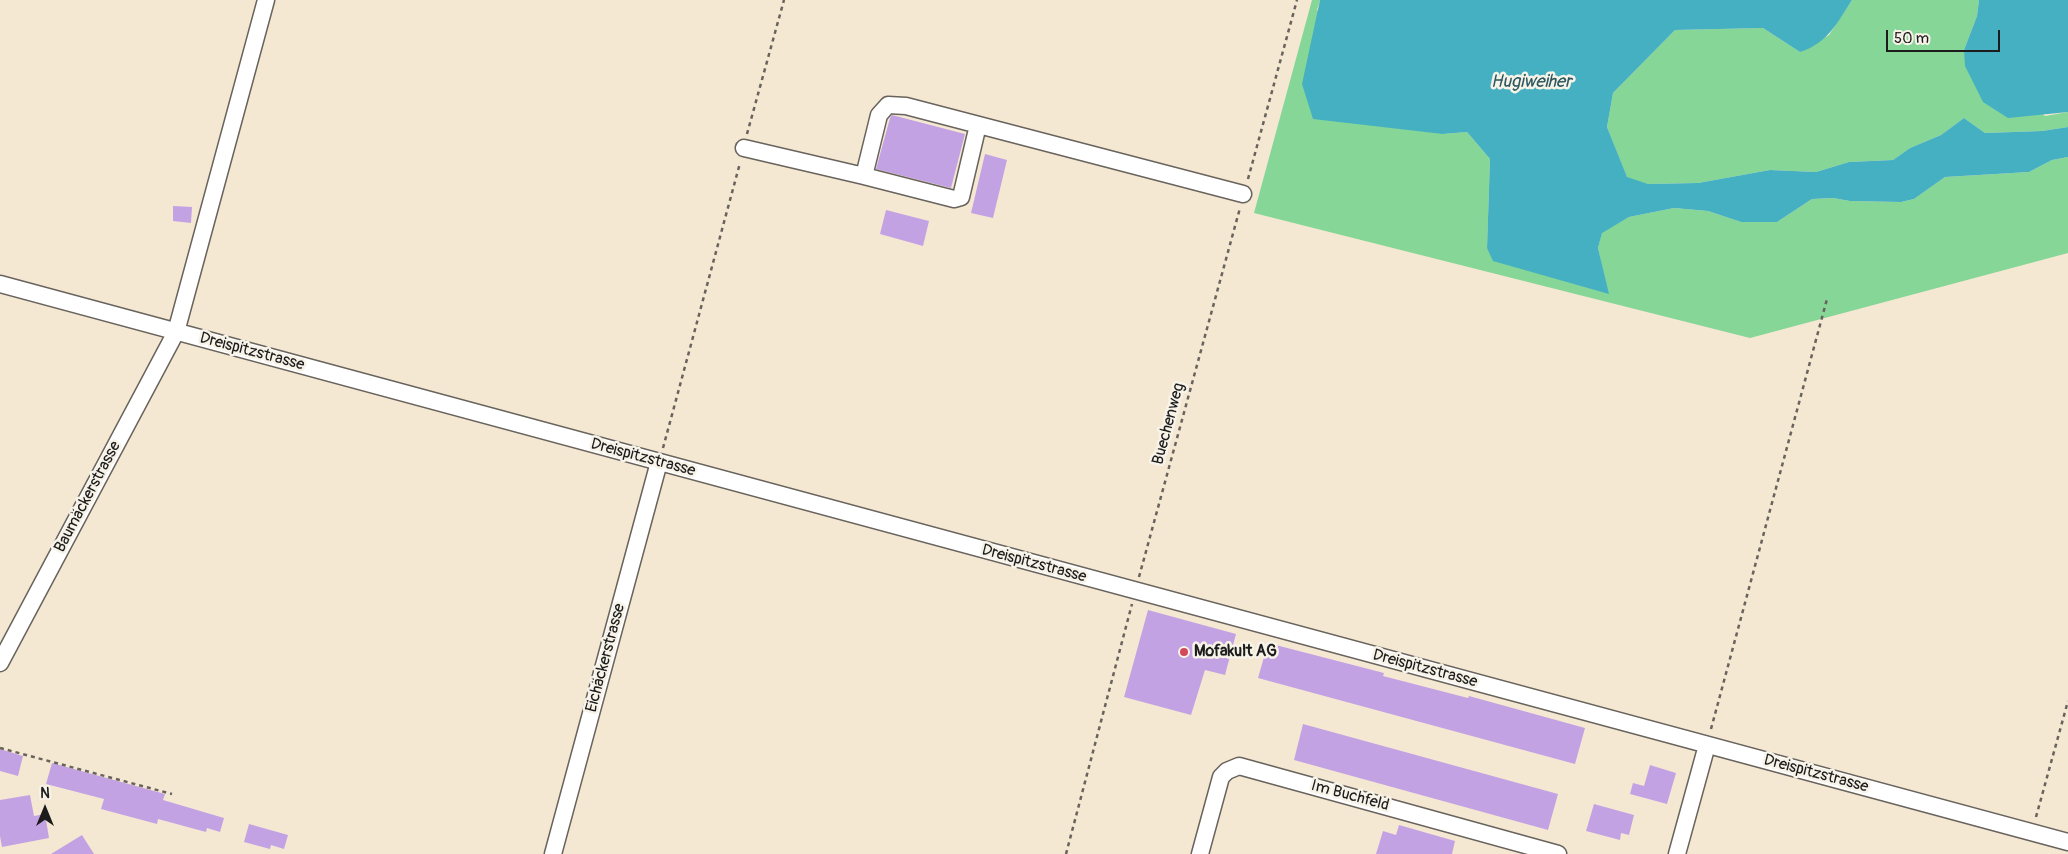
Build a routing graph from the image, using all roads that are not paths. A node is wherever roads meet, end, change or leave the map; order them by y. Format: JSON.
{"nodes":[{"id":1,"x":266,"y":0,"type":"edge"},
{"id":2,"x":978,"y":125,"type":"junction"},
{"id":3,"x":744,"y":148,"type":"road end"},
{"id":4,"x":864,"y":176,"type":"junction"},
{"id":5,"x":1244,"y":194,"type":"road end"},
{"id":6,"x":0,"y":284,"type":"edge"},
{"id":7,"x":176,"y":332,"type":"junction"},
{"id":8,"x":659,"y":462,"type":"junction"},
{"id":9,"x":0,"y":663,"type":"edge"},
{"id":10,"x":1707,"y":745,"type":"junction"},
{"id":11,"x":2068,"y":842,"type":"edge"},
{"id":12,"x":553,"y":854,"type":"edge"},
{"id":13,"x":1200,"y":854,"type":"edge"},
{"id":14,"x":1558,"y":854,"type":"edge"},
{"id":15,"x":1677,"y":854,"type":"edge"}],
"edges":[{"from":1,"to":7,"type":"street","name":"Baumäckerstrasse"},
{"from":2,"to":4,"type":"street"},
{"from":2,"to":4,"type":"street"},
{"from":2,"to":5,"type":"street"},
{"from":3,"to":4,"type":"street"},
{"from":6,"to":7,"type":"street","name":"Dreispitzstrasse"},
{"from":7,"to":8,"type":"street","name":"Dreispitzstrasse"},
{"from":7,"to":9,"type":"street","name":"Baumäckerstrasse"},
{"from":8,"to":10,"type":"street","name":"Dreispitzstrasse"},
{"from":8,"to":12,"type":"street","name":"Eichäckerstrasse"},
{"from":10,"to":11,"type":"street","name":"Dreispitzstrasse"},
{"from":10,"to":15,"type":"street"},
{"from":13,"to":14,"type":"street","name":"Im Buchfeld"}]}
